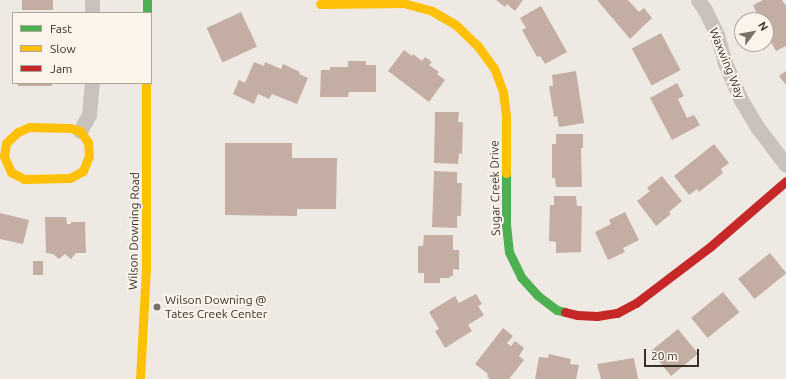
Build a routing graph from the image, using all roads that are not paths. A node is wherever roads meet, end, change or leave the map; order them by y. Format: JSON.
{"nodes":[{"id":1,"x":92,"y":0,"type":"edge"},
{"id":2,"x":147,"y":0,"type":"edge"},
{"id":3,"x":698,"y":0,"type":"edge"},
{"id":4,"x":320,"y":4,"type":"dead end"},
{"id":5,"x":92,"y":12,"type":"edge"},
{"id":6,"x":147,"y":12,"type":"edge"},
{"id":7,"x":92,"y":84,"type":"edge"},
{"id":8,"x":146,"y":84,"type":"edge"},
{"id":9,"x":80,"y":131,"type":"junction"},
{"id":10,"x":786,"y":164,"type":"edge"},
{"id":11,"x":786,"y":181,"type":"edge"},
{"id":12,"x":140,"y":379,"type":"edge"}],
"edges":[{"from":1,"to":5,"type":"street"},
{"from":2,"to":6,"type":"street"},
{"from":3,"to":10,"type":"street","name":"Waxwing Way"},
{"from":4,"to":11,"type":"street","name":"Sugar Creek Drive"},
{"from":7,"to":9,"type":"street"},
{"from":8,"to":12,"type":"street","name":"Wilson Downing Road"},
{"from":9,"to":9,"type":"street"}]}
